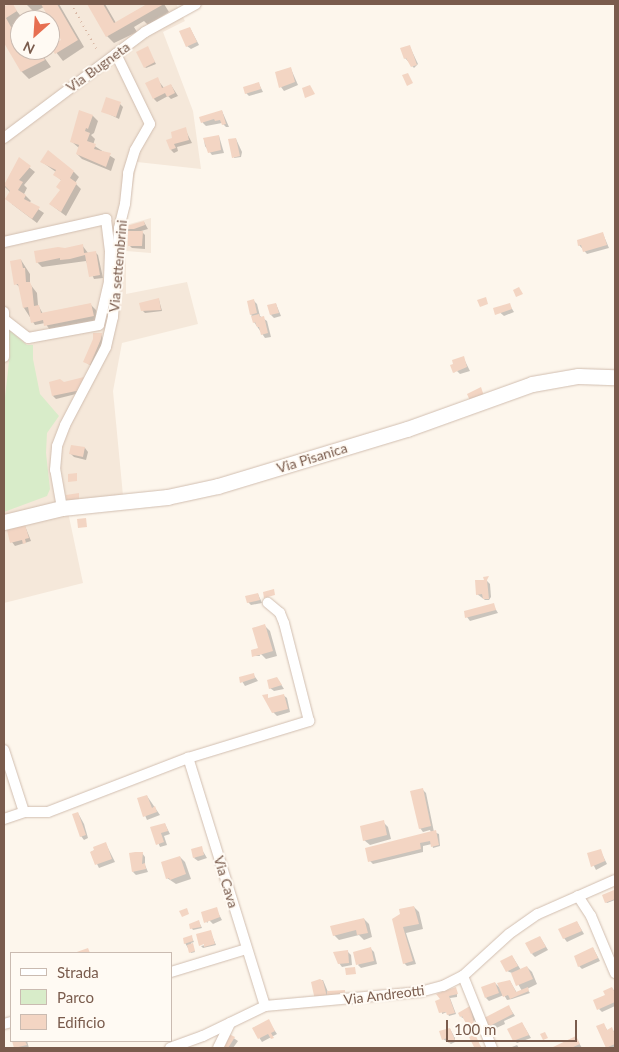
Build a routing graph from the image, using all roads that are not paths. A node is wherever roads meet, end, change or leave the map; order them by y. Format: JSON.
{"nodes":[{"id":1,"x":196,"y":4,"type":"edge"},
{"id":2,"x":116,"y":54,"type":"junction"},
{"id":3,"x":4,"y":138,"type":"edge"},
{"id":4,"x":4,"y":242,"type":"edge"},
{"id":5,"x":5,"y":316,"type":"edge"},
{"id":6,"x":4,"y":357,"type":"edge"},
{"id":7,"x":615,"y":377,"type":"edge"},
{"id":8,"x":62,"y":508,"type":"junction"},
{"id":9,"x":4,"y":522,"type":"edge"},
{"id":10,"x":268,"y":603,"type":"dead end"},
{"id":11,"x":4,"y":750,"type":"edge"},
{"id":12,"x":188,"y":758,"type":"junction"},
{"id":13,"x":24,"y":812,"type":"junction"},
{"id":14,"x":4,"y":819,"type":"edge"},
{"id":15,"x":615,"y":880,"type":"edge"},
{"id":16,"x":578,"y":896,"type":"junction"},
{"id":17,"x":246,"y":949,"type":"junction"},
{"id":18,"x":172,"y":972,"type":"edge"},
{"id":19,"x":615,"y":972,"type":"edge"},
{"id":20,"x":463,"y":976,"type":"junction"},
{"id":21,"x":265,"y":1006,"type":"junction"},
{"id":22,"x":230,"y":1023,"type":"junction"},
{"id":23,"x":170,"y":1048,"type":"edge"},
{"id":24,"x":218,"y":1048,"type":"edge"},
{"id":25,"x":492,"y":1048,"type":"edge"}],
"edges":[{"from":1,"to":2,"type":"street","name":"Via Bugneta"},
{"from":2,"to":3,"type":"street","name":"Via Bugneta"},
{"from":2,"to":8,"type":"street","name":"Via settembrini"},
{"from":4,"to":5,"type":"street"},
{"from":5,"to":6,"type":"street"},
{"from":7,"to":8,"type":"street","name":"Via Pisanica"},
{"from":8,"to":9,"type":"street","name":"Via Pisanica"},
{"from":10,"to":12,"type":"street"},
{"from":11,"to":13,"type":"street"},
{"from":12,"to":13,"type":"street"},
{"from":12,"to":17,"type":"street","name":"Via Cava"},
{"from":13,"to":14,"type":"street"},
{"from":15,"to":16,"type":"street","name":"Via Andreotti"},
{"from":16,"to":19,"type":"street"},
{"from":16,"to":20,"type":"street","name":"Via Andreotti"},
{"from":17,"to":18,"type":"street"},
{"from":17,"to":21,"type":"street","name":"Via Cava"},
{"from":20,"to":21,"type":"street","name":"Via Andreotti"},
{"from":20,"to":25,"type":"street"},
{"from":21,"to":22,"type":"street","name":"Via Andreotti"},
{"from":22,"to":23,"type":"street","name":"Via Andreotti"},
{"from":22,"to":24,"type":"street"}]}
